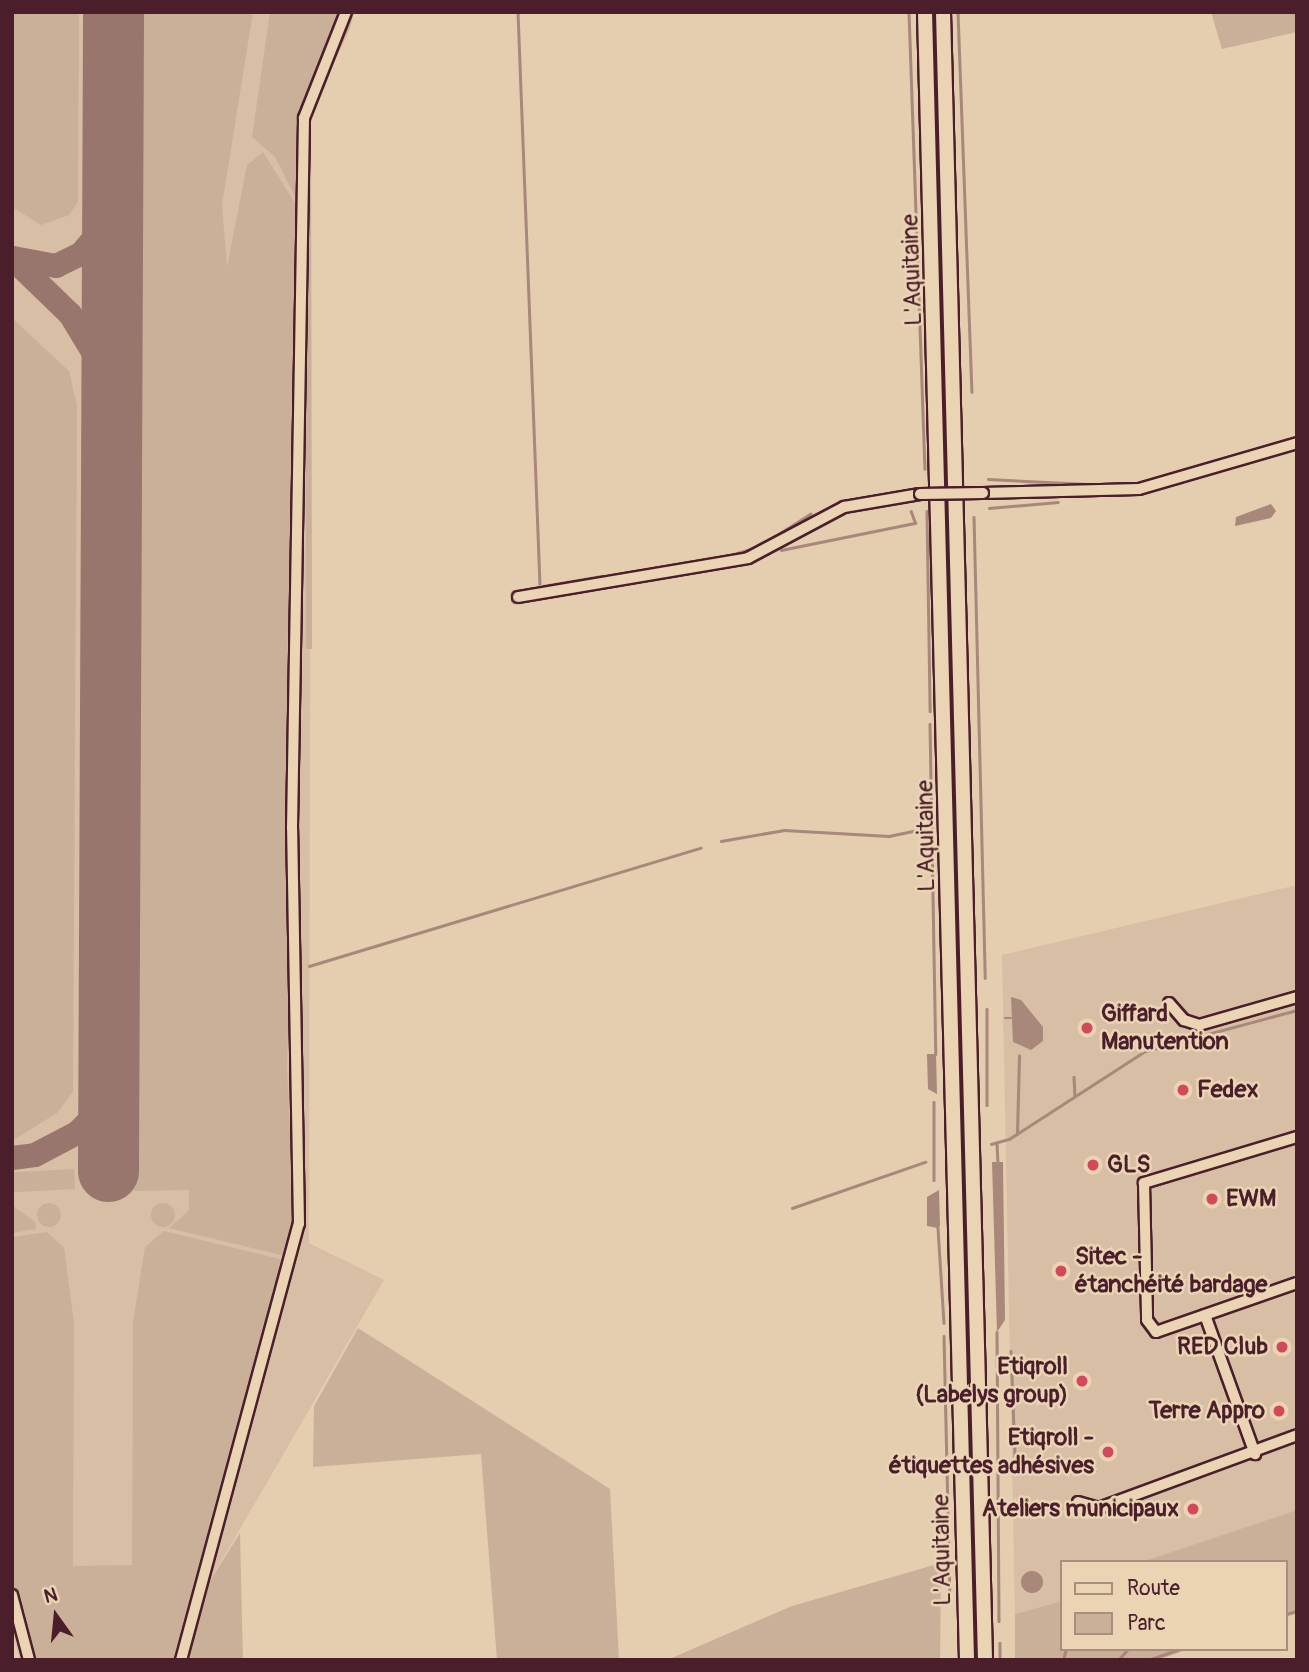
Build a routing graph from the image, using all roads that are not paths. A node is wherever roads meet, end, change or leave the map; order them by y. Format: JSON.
{"nodes":[{"id":1,"x":346,"y":12,"type":"edge"},
{"id":2,"x":925,"y":12,"type":"edge"},
{"id":3,"x":943,"y":12,"type":"edge"},
{"id":4,"x":1297,"y":443,"type":"edge"},
{"id":5,"x":519,"y":597,"type":"dead end"},
{"id":6,"x":1297,"y":997,"type":"edge"},
{"id":7,"x":1168,"y":1003,"type":"dead end"},
{"id":8,"x":1297,"y":1137,"type":"edge"},
{"id":9,"x":1297,"y":1283,"type":"edge"},
{"id":10,"x":1205,"y":1315,"type":"junction"},
{"id":11,"x":1297,"y":1435,"type":"edge"},
{"id":12,"x":1255,"y":1454,"type":"junction"},
{"id":13,"x":1078,"y":1502,"type":"dead end"},
{"id":14,"x":12,"y":1595,"type":"edge"},
{"id":15,"x":29,"y":1660,"type":"edge"},
{"id":16,"x":181,"y":1660,"type":"edge"},
{"id":17,"x":967,"y":1660,"type":"edge"},
{"id":18,"x":985,"y":1660,"type":"edge"}],
"edges":[{"from":1,"to":16,"type":"street"},
{"from":2,"to":17,"type":"highway","name":"L'Aquitaine"},
{"from":3,"to":18,"type":"highway","name":"L'Aquitaine"},
{"from":4,"to":5,"type":"street","bridge":true},
{"from":6,"to":7,"type":"street"},
{"from":8,"to":10,"type":"street"},
{"from":9,"to":10,"type":"street"},
{"from":10,"to":12,"type":"street"},
{"from":11,"to":12,"type":"street"},
{"from":12,"to":13,"type":"street"},
{"from":14,"to":15,"type":"street"}]}
